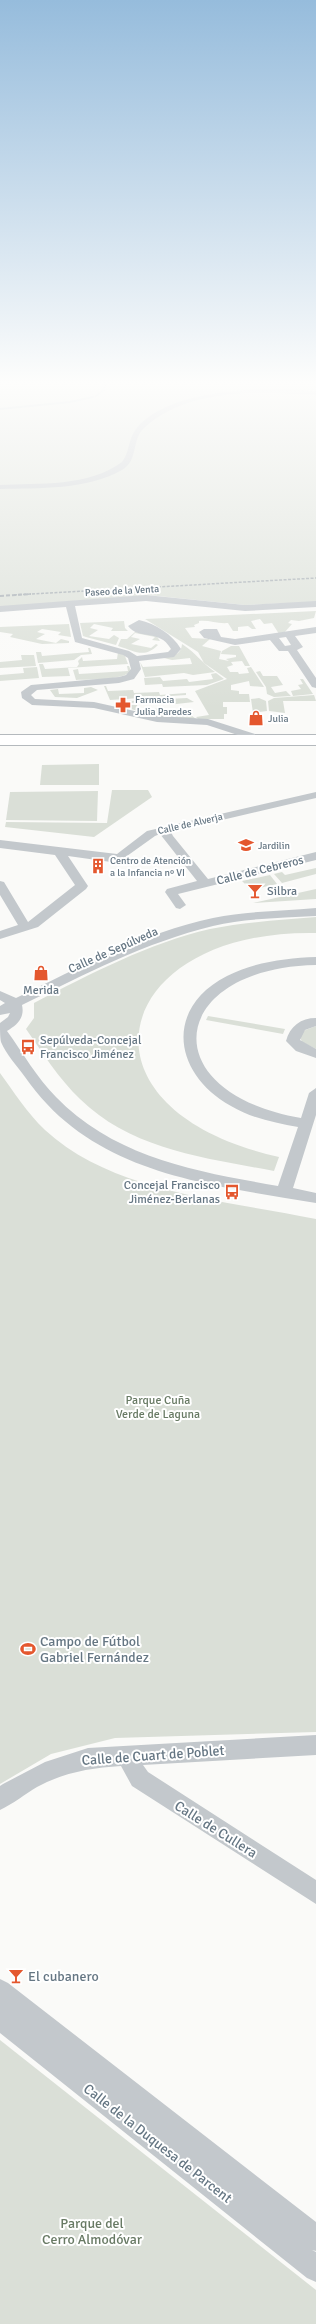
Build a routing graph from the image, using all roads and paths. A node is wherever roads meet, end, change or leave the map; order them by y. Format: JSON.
{"nodes":[{"id":1,"x":70,"y":604,"type":"junction"},
{"id":2,"x":316,"y":604,"type":"edge"},
{"id":3,"x":0,"y":609,"type":"edge"},
{"id":4,"x":316,"y":630,"type":"edge"},
{"id":5,"x":156,"y":632,"type":"dead end"},
{"id":6,"x":289,"y":635,"type":"junction"},
{"id":7,"x":273,"y":636,"type":"junction"},
{"id":8,"x":217,"y":638,"type":"dead end"},
{"id":9,"x":291,"y":648,"type":"junction"},
{"id":10,"x":133,"y":659,"type":"junction"},
{"id":11,"x":316,"y":685,"type":"edge"},
{"id":12,"x":0,"y":736,"type":"edge"},
{"id":13,"x":251,"y":736,"type":"junction"},
{"id":14,"x":316,"y":736,"type":"edge"},
{"id":15,"x":0,"y":740,"type":"edge"},
{"id":16,"x":316,"y":740,"type":"edge"},
{"id":17,"x":316,"y":795,"type":"edge"},
{"id":18,"x":165,"y":830,"type":"junction"},
{"id":19,"x":0,"y":844,"type":"edge"},
{"id":20,"x":59,"y":851,"type":"junction"},
{"id":21,"x":316,"y":856,"type":"edge"},
{"id":22,"x":205,"y":883,"type":"junction"},
{"id":23,"x":0,"y":885,"type":"edge"},
{"id":24,"x":316,"y":904,"type":"edge"},
{"id":25,"x":180,"y":905,"type":"dead end"},
{"id":26,"x":316,"y":912,"type":"edge"},
{"id":27,"x":26,"y":928,"type":"junction"},
{"id":28,"x":0,"y":935,"type":"edge"},
{"id":29,"x":316,"y":961,"type":"edge"},
{"id":30,"x":6,"y":1000,"type":"edge"},
{"id":31,"x":0,"y":1011,"type":"edge"},
{"id":32,"x":316,"y":1022,"type":"edge"},
{"id":33,"x":0,"y":1030,"type":"edge"},
{"id":34,"x":316,"y":1054,"type":"edge"},
{"id":35,"x":316,"y":1093,"type":"edge"},
{"id":36,"x":306,"y":1124,"type":"junction"},
{"id":37,"x":284,"y":1192,"type":"junction"},
{"id":38,"x":316,"y":1198,"type":"edge"},
{"id":39,"x":316,"y":1745,"type":"edge"},
{"id":40,"x":132,"y":1754,"type":"junction"},
{"id":41,"x":0,"y":1799,"type":"edge"},
{"id":42,"x":316,"y":1892,"type":"edge"},
{"id":43,"x":0,"y":1991,"type":"edge"},
{"id":44,"x":0,"y":2018,"type":"edge"},
{"id":45,"x":316,"y":2238,"type":"edge"},
{"id":46,"x":316,"y":2269,"type":"edge"}],
"edges":[{"from":1,"to":2,"type":"street","name":"Paseo de la Venta"},
{"from":1,"to":3,"type":"street","name":"Paseo de la Venta"},
{"from":1,"to":10,"type":"street"},
{"from":4,"to":6,"type":"street"},
{"from":5,"to":10,"type":"street"},
{"from":6,"to":7,"type":"street"},
{"from":6,"to":9,"type":"street"},
{"from":7,"to":8,"type":"street"},
{"from":7,"to":9,"type":"street"},
{"from":9,"to":11,"type":"street"},
{"from":10,"to":13,"type":"street"},
{"from":12,"to":13,"type":"highway"},
{"from":13,"to":14,"type":"highway"},
{"from":15,"to":16,"type":"highway"},
{"from":17,"to":18,"type":"street","name":"Calle de Alverja"},
{"from":18,"to":20,"type":"street","name":"Calle de Alverja"},
{"from":18,"to":22,"type":"street","name":"Calle de Cebreros"},
{"from":19,"to":20,"type":"street","name":"Calle de Alverja"},
{"from":20,"to":27,"type":"street"},
{"from":21,"to":22,"type":"street","name":"Calle de Cebreros"},
{"from":22,"to":25,"type":"street","name":"Calle de Cebreros"},
{"from":23,"to":27,"type":"street"},
{"from":24,"to":30,"type":"street","name":"Calle de Sepúlveda"},
{"from":26,"to":30,"type":"street","name":"Calle de Sepúlveda"},
{"from":27,"to":28,"type":"street"},
{"from":29,"to":36,"type":"street"},
{"from":30,"to":31,"type":"street","name":"Calle de Sepúlveda"},
{"from":30,"to":33,"type":"street"},
{"from":32,"to":34,"type":"street"},
{"from":33,"to":37,"type":"street"},
{"from":35,"to":36,"type":"street"},
{"from":36,"to":37,"type":"street"},
{"from":37,"to":38,"type":"street"},
{"from":39,"to":40,"type":"street","name":"Calle de Cuart de Poblet"},
{"from":40,"to":41,"type":"street","name":"Calle de Cuart de Poblet"},
{"from":40,"to":42,"type":"street","name":"Calle de Cullera"},
{"from":43,"to":45,"type":"street","name":"Calle de la Duquesa de Parcent"},
{"from":44,"to":46,"type":"street","name":"Calle de la Duquesa de Parcent"}]}
